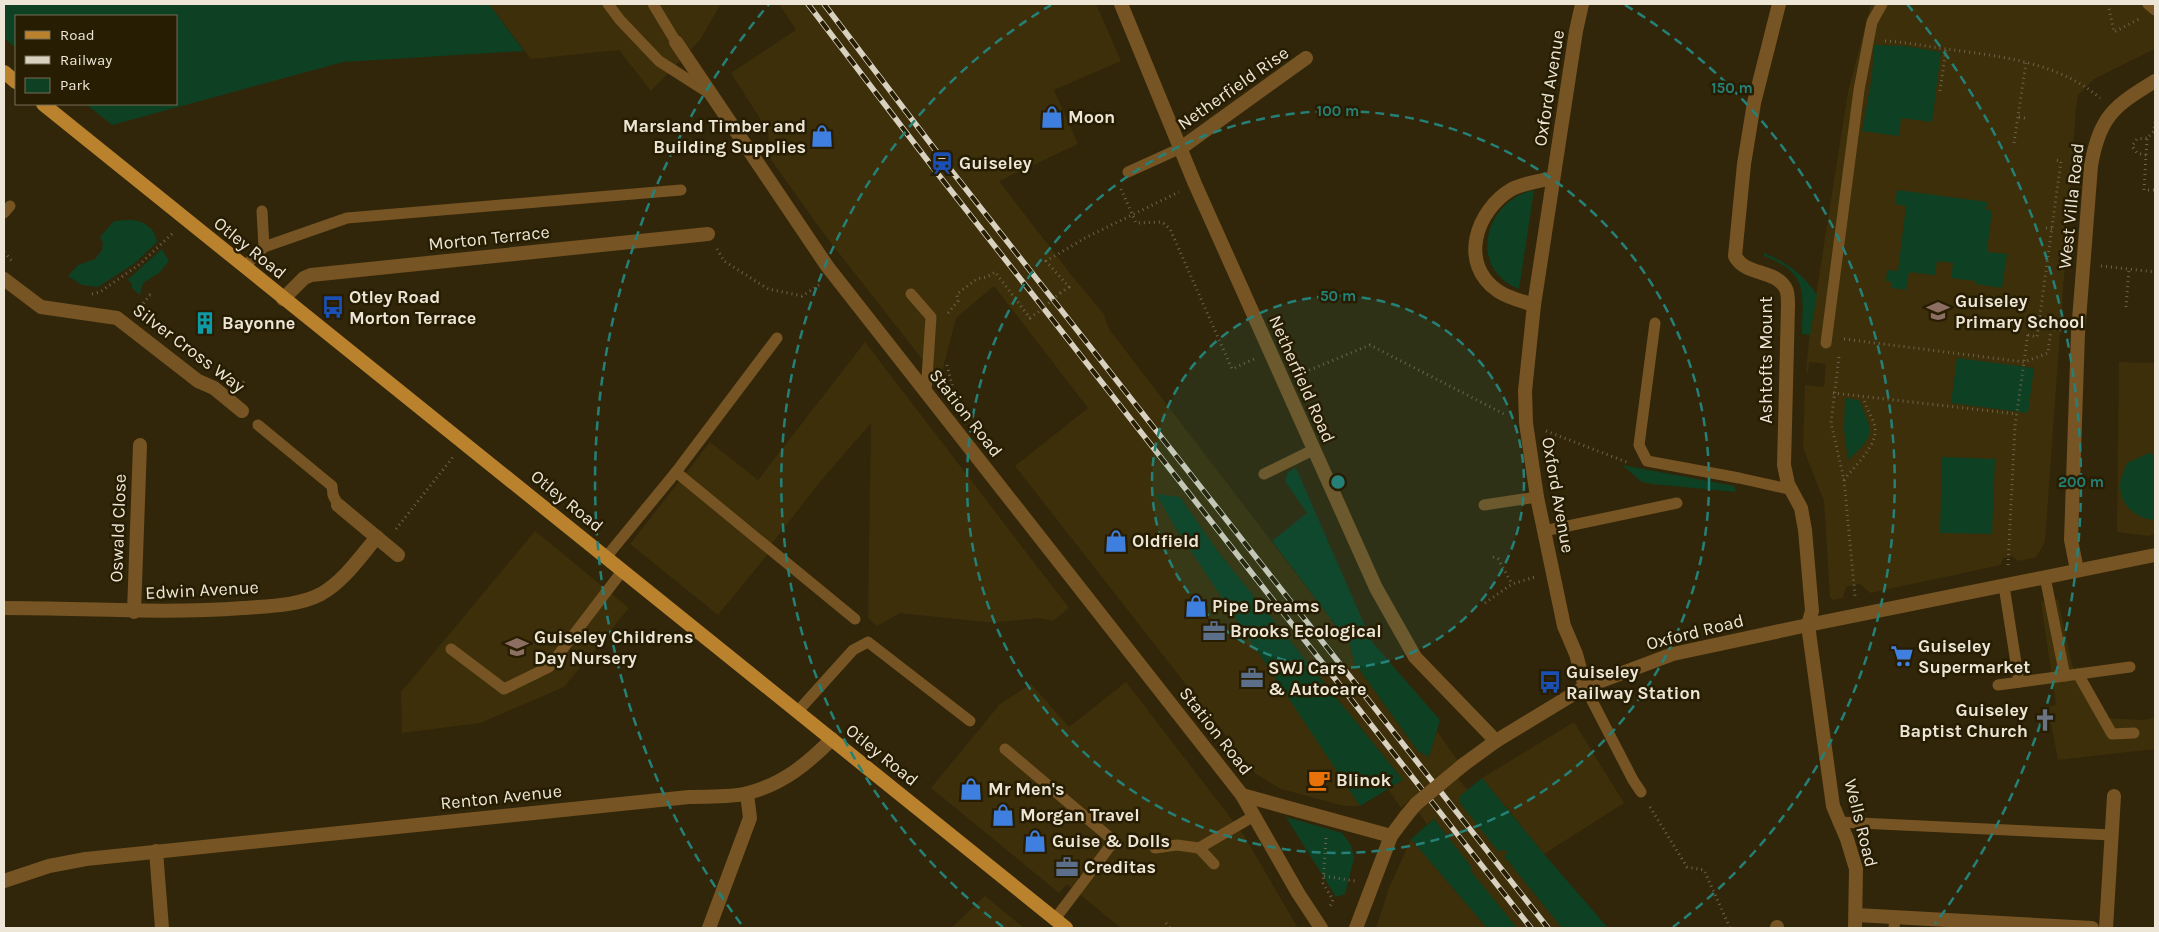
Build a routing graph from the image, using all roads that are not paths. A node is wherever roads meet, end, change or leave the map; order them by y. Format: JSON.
{"nodes":[{"id":1,"x":608,"y":4,"type":"edge"},
{"id":2,"x":653,"y":4,"type":"edge"},
{"id":3,"x":1121,"y":4,"type":"edge"},
{"id":4,"x":1582,"y":4,"type":"edge"},
{"id":5,"x":1779,"y":4,"type":"edge"},
{"id":6,"x":1882,"y":4,"type":"edge"},
{"id":7,"x":2148,"y":4,"type":"edge"},
{"id":8,"x":2155,"y":10,"type":"edge"},
{"id":9,"x":676,"y":42,"type":"joint"},
{"id":10,"x":1306,"y":58,"type":"dead end"},
{"id":11,"x":4,"y":72,"type":"edge"},
{"id":12,"x":15,"y":81,"type":"edge"},
{"id":13,"x":2155,"y":81,"type":"edge"},
{"id":14,"x":714,"y":97,"type":"junction"},
{"id":15,"x":44,"y":105,"type":"edge"},
{"id":16,"x":1180,"y":148,"type":"junction"},
{"id":17,"x":1128,"y":172,"type":"dead end"},
{"id":18,"x":1553,"y":178,"type":"junction"},
{"id":19,"x":681,"y":190,"type":"dead end"},
{"id":20,"x":262,"y":211,"type":"dead end"},
{"id":21,"x":708,"y":234,"type":"road end"},
{"id":22,"x":264,"y":247,"type":"junction"},
{"id":23,"x":244,"y":268,"type":"junction"},
{"id":24,"x":4,"y":278,"type":"edge"},
{"id":25,"x":911,"y":294,"type":"dead end"},
{"id":26,"x":283,"y":299,"type":"junction"},
{"id":27,"x":1534,"y":305,"type":"junction"},
{"id":28,"x":1654,"y":322,"type":"dead end"},
{"id":29,"x":777,"y":338,"type":"dead end"},
{"id":30,"x":1826,"y":344,"type":"road end"},
{"id":31,"x":926,"y":393,"type":"junction"},
{"id":32,"x":242,"y":411,"type":"dead end"},
{"id":33,"x":258,"y":425,"type":"dead end"},
{"id":34,"x":140,"y":445,"type":"dead end"},
{"id":35,"x":1313,"y":450,"type":"junction"},
{"id":36,"x":676,"y":472,"type":"junction"},
{"id":37,"x":1264,"y":474,"type":"dead end"},
{"id":38,"x":1793,"y":490,"type":"junction"},
{"id":39,"x":1537,"y":497,"type":"junction"},
{"id":40,"x":1677,"y":503,"type":"dead end"},
{"id":41,"x":338,"y":505,"type":"joint"},
{"id":42,"x":1484,"y":505,"type":"dead end"},
{"id":43,"x":1544,"y":531,"type":"junction"},
{"id":44,"x":376,"y":537,"type":"junction"},
{"id":45,"x":398,"y":555,"type":"dead end"},
{"id":46,"x":2155,"y":555,"type":"edge"},
{"id":47,"x":607,"y":556,"type":"junction"},
{"id":48,"x":623,"y":570,"type":"junction"},
{"id":49,"x":2076,"y":570,"type":"junction"},
{"id":50,"x":2045,"y":577,"type":"junction"},
{"id":51,"x":2006,"y":586,"type":"junction"},
{"id":52,"x":4,"y":608,"type":"edge"},
{"id":53,"x":134,"y":612,"type":"junction"},
{"id":54,"x":855,"y":619,"type":"dead end"},
{"id":55,"x":1808,"y":625,"type":"junction"},
{"id":56,"x":451,"y":649,"type":"dead end"},
{"id":57,"x":2130,"y":667,"type":"dead end"},
{"id":58,"x":2078,"y":674,"type":"junction"},
{"id":59,"x":2065,"y":676,"type":"junction"},
{"id":60,"x":2020,"y":682,"type":"junction"},
{"id":61,"x":1998,"y":685,"type":"dead end"},
{"id":62,"x":1585,"y":687,"type":"junction"},
{"id":63,"x":798,"y":711,"type":"junction"},
{"id":64,"x":970,"y":721,"type":"dead end"},
{"id":65,"x":2134,"y":733,"type":"dead end"},
{"id":66,"x":832,"y":739,"type":"junction"},
{"id":67,"x":1496,"y":741,"type":"junction"},
{"id":68,"x":1005,"y":749,"type":"dead end"},
{"id":69,"x":1641,"y":792,"type":"road end"},
{"id":70,"x":747,"y":794,"type":"junction"},
{"id":71,"x":1242,"y":795,"type":"junction"},
{"id":72,"x":2114,"y":796,"type":"dead end"},
{"id":73,"x":1254,"y":816,"type":"junction"},
{"id":74,"x":1838,"y":822,"type":"junction"},
{"id":75,"x":2112,"y":835,"type":"junction"},
{"id":76,"x":1391,"y":836,"type":"junction"},
{"id":77,"x":1154,"y":848,"type":"dead end"},
{"id":78,"x":1199,"y":848,"type":"junction"},
{"id":79,"x":156,"y":851,"type":"junction"},
{"id":80,"x":1214,"y":864,"type":"dead end"},
{"id":81,"x":4,"y":881,"type":"edge"},
{"id":82,"x":1055,"y":919,"type":"junction"},
{"id":83,"x":1855,"y":921,"type":"edge"},
{"id":84,"x":1895,"y":923,"type":"edge"},
{"id":85,"x":1950,"y":924,"type":"edge"},
{"id":86,"x":162,"y":928,"type":"edge"},
{"id":87,"x":709,"y":928,"type":"edge"},
{"id":88,"x":1066,"y":928,"type":"edge"},
{"id":89,"x":1321,"y":928,"type":"edge"},
{"id":90,"x":1356,"y":928,"type":"edge"},
{"id":91,"x":2092,"y":928,"type":"edge"},
{"id":92,"x":2106,"y":928,"type":"edge"}],
"edges":[{"from":1,"to":14,"type":"lane"},
{"from":2,"to":9,"type":"lane"},
{"from":3,"to":16,"type":"street","name":"Netherfield Road"},
{"from":4,"to":18,"type":"street","name":"Oxford Avenue"},
{"from":5,"to":38,"type":"street","name":"Ashtofts Mount"},
{"from":6,"to":30,"type":"lane"},
{"from":7,"to":8,"type":"lane"},
{"from":9,"to":14,"type":"street","name":"Station Road"},
{"from":10,"to":16,"type":"street","name":"Netherfield Rise"},
{"from":11,"to":12,"type":"main road"},
{"from":13,"to":49,"type":"street","name":"West Villa Road"},
{"from":14,"to":31,"type":"street","name":"Station Road"},
{"from":15,"to":23,"type":"main road","name":"Otley Road"},
{"from":16,"to":17,"type":"lane"},
{"from":16,"to":35,"type":"street","name":"Netherfield Road"},
{"from":18,"to":27,"type":"street","name":"Oxford Avenue"},
{"from":18,"to":27,"type":"street"},
{"from":19,"to":22,"type":"lane"},
{"from":20,"to":22,"type":"lane"},
{"from":21,"to":26,"type":"street","name":"Morton Terrace"},
{"from":22,"to":23,"type":"lane"},
{"from":23,"to":26,"type":"main road","name":"Otley Road"},
{"from":24,"to":32,"type":"street","name":"Silver Cross Way"},
{"from":25,"to":31,"type":"lane"},
{"from":26,"to":47,"type":"main road","name":"Otley Road"},
{"from":27,"to":39,"type":"street","name":"Oxford Avenue"},
{"from":28,"to":38,"type":"lane"},
{"from":29,"to":36,"type":"lane"},
{"from":31,"to":71,"type":"street","name":"Station Road"},
{"from":33,"to":41,"type":"lane"},
{"from":34,"to":53,"type":"street","name":"Oswald Close"},
{"from":35,"to":37,"type":"lane"},
{"from":35,"to":67,"type":"street","name":"Netherfield Road"},
{"from":36,"to":47,"type":"lane"},
{"from":36,"to":54,"type":"lane"},
{"from":38,"to":55,"type":"street","name":"Ashtofts Mount"},
{"from":39,"to":42,"type":"lane"},
{"from":39,"to":43,"type":"street","name":"Oxford Avenue"},
{"from":40,"to":43,"type":"lane"},
{"from":41,"to":44,"type":"street"},
{"from":43,"to":62,"type":"street","name":"Oxford Avenue"},
{"from":44,"to":45,"type":"street"},
{"from":44,"to":53,"type":"street","name":"Edwin Avenue"},
{"from":46,"to":49,"type":"street","name":"Oxford Road"},
{"from":47,"to":48,"type":"main road","name":"Otley Road"},
{"from":48,"to":56,"type":"lane"},
{"from":48,"to":63,"type":"main road","name":"Otley Road"},
{"from":49,"to":50,"type":"street","name":"Oxford Road"},
{"from":50,"to":51,"type":"street","name":"Oxford Road"},
{"from":50,"to":59,"type":"lane"},
{"from":51,"to":55,"type":"street","name":"Oxford Road"},
{"from":51,"to":60,"type":"lane"},
{"from":52,"to":53,"type":"street","name":"Edwin Avenue"},
{"from":55,"to":62,"type":"street","name":"Oxford Road"},
{"from":55,"to":74,"type":"street","name":"Wells Road"},
{"from":57,"to":58,"type":"lane"},
{"from":58,"to":59,"type":"lane"},
{"from":58,"to":65,"type":"lane"},
{"from":59,"to":60,"type":"lane"},
{"from":60,"to":61,"type":"lane"},
{"from":62,"to":67,"type":"street","name":"Oxford Road"},
{"from":62,"to":69,"type":"lane"},
{"from":63,"to":64,"type":"lane"},
{"from":63,"to":66,"type":"main road","name":"Otley Road"},
{"from":66,"to":70,"type":"street","name":"Renton Avenue"},
{"from":66,"to":82,"type":"main road","name":"Otley Road"},
{"from":67,"to":76,"type":"street","name":"Oxford Road","bridge":true},
{"from":68,"to":82,"type":"lane"},
{"from":70,"to":79,"type":"street","name":"Renton Avenue"},
{"from":70,"to":87,"type":"street"},
{"from":71,"to":73,"type":"street","name":"Station Road"},
{"from":71,"to":76,"type":"street","name":"Station Road"},
{"from":72,"to":75,"type":"street"},
{"from":73,"to":78,"type":"lane"},
{"from":73,"to":89,"type":"street","name":"Station Road"},
{"from":74,"to":75,"type":"lane"},
{"from":74,"to":83,"type":"street","name":"Wells Road"},
{"from":75,"to":92,"type":"street"},
{"from":76,"to":90,"type":"street","name":"Oxford Road"},
{"from":77,"to":78,"type":"lane"},
{"from":78,"to":80,"type":"lane"},
{"from":79,"to":81,"type":"street","name":"Renton Avenue"},
{"from":79,"to":86,"type":"street"},
{"from":82,"to":88,"type":"main road","name":"Otley Road"},
{"from":83,"to":84,"type":"street","name":"Wells Road"},
{"from":84,"to":85,"type":"street","name":"Wells Road"},
{"from":85,"to":91,"type":"street","name":"Wells Road"}]}
